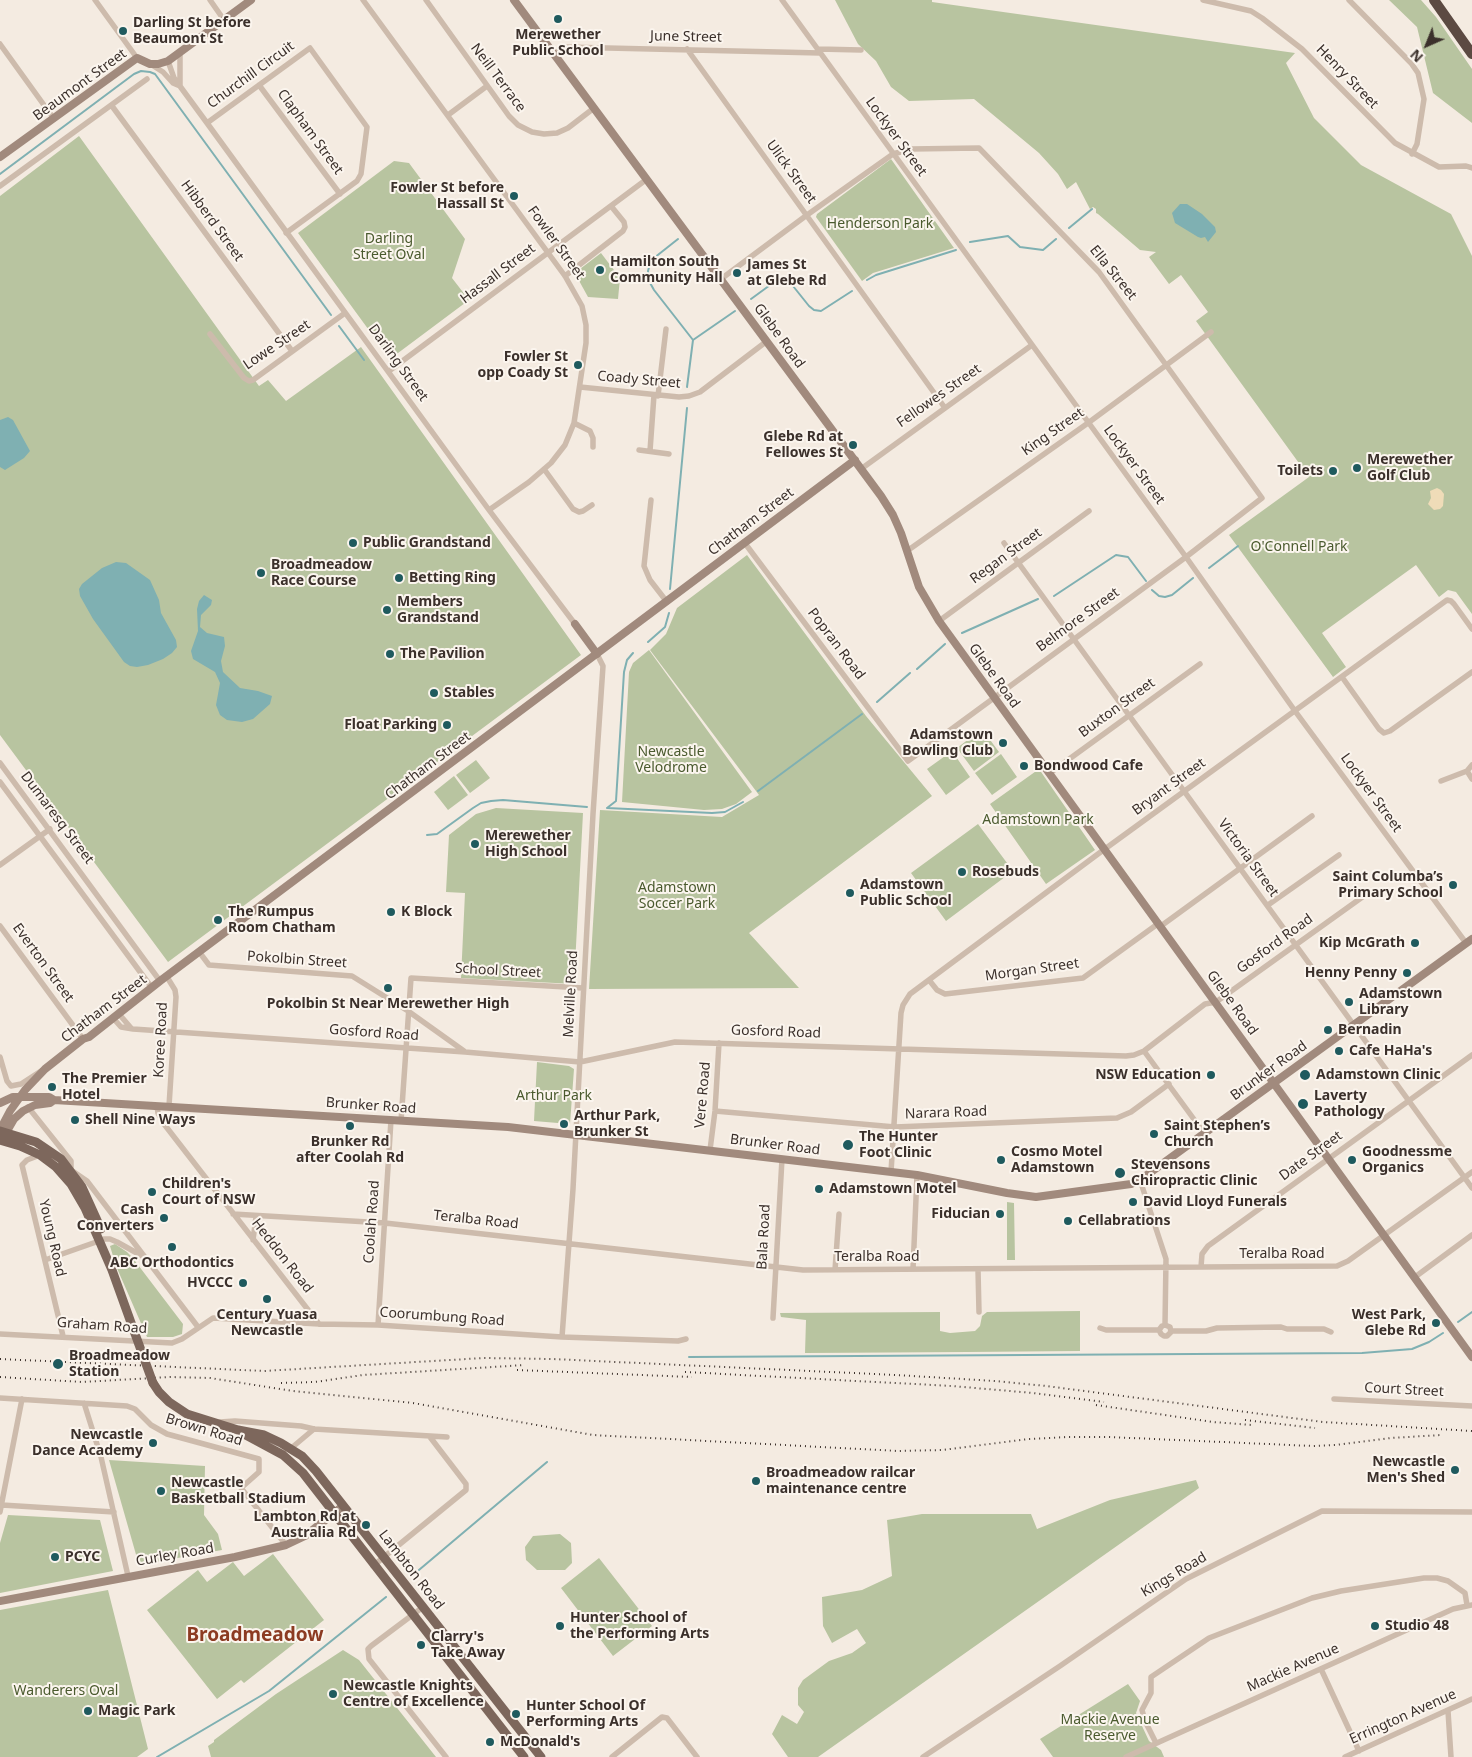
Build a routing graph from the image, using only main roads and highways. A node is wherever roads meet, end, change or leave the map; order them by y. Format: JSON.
{"nodes":[{"id":1,"x":251,"y":0,"type":"edge"},
{"id":2,"x":514,"y":0,"type":"edge"},
{"id":3,"x":1434,"y":0,"type":"edge"},
{"id":4,"x":1472,"y":54,"type":"edge"},
{"id":5,"x":0,"y":157,"type":"edge"},
{"id":6,"x":855,"y":460,"type":"junction"},
{"id":7,"x":575,"y":624,"type":"road end"},
{"id":8,"x":596,"y":654,"type":"junction"},
{"id":9,"x":1469,"y":941,"type":"edge"},
{"id":10,"x":1274,"y":1083,"type":"junction"},
{"id":11,"x":21,"y":1097,"type":"junction"},
{"id":12,"x":54,"y":1100,"type":"junction"},
{"id":13,"x":0,"y":1103,"type":"edge"},
{"id":14,"x":1,"y":1136,"type":"edge"},
{"id":15,"x":102,"y":1240,"type":"junction"},
{"id":16,"x":1472,"y":1357,"type":"edge"},
{"id":17,"x":238,"y":1430,"type":"junction"},
{"id":18,"x":343,"y":1506,"type":"junction"},
{"id":19,"x":334,"y":1513,"type":"junction"},
{"id":20,"x":0,"y":1601,"type":"edge"},
{"id":21,"x":524,"y":1757,"type":"edge"},
{"id":22,"x":541,"y":1757,"type":"edge"}],
"edges":[{"from":1,"to":5,"type":"main road","name":"Beaumont Street"},
{"from":2,"to":6,"type":"main road","name":"Glebe Road"},
{"from":3,"to":4,"type":"highway"},
{"from":6,"to":8,"type":"main road","name":"Chatham Street"},
{"from":6,"to":10,"type":"main road","name":"Glebe Road"},
{"from":7,"to":8,"type":"main road","name":"Darling Street"},
{"from":8,"to":11,"type":"main road","name":"Chatham Street"},
{"from":9,"to":10,"type":"main road","name":"Brunker Road"},
{"from":10,"to":12,"type":"main road","name":"Brunker Road"},
{"from":10,"to":16,"type":"main road","name":"Glebe Road"},
{"from":11,"to":12,"type":"main road","name":"Brunker Road"},
{"from":11,"to":13,"type":"main road"},
{"from":11,"to":14,"type":"main road","name":"Chatham Street"},
{"from":12,"to":14,"type":"main road","name":"Brunker Road"},
{"from":14,"to":15,"type":"main road","name":"Lambton Road"},
{"from":14,"to":15,"type":"main road","name":"Lambton Road"},
{"from":15,"to":17,"type":"main road","name":"Lambton Road","bridge":true},
{"from":17,"to":18,"type":"main road","name":"Lambton Road"},
{"from":17,"to":19,"type":"main road","name":"Lambton Road"},
{"from":18,"to":19,"type":"main road","name":"Curley Road"},
{"from":18,"to":22,"type":"main road","name":"Lambton Road"},
{"from":19,"to":20,"type":"main road","name":"Curley Road"},
{"from":19,"to":21,"type":"main road","name":"Lambton Road"}]}
